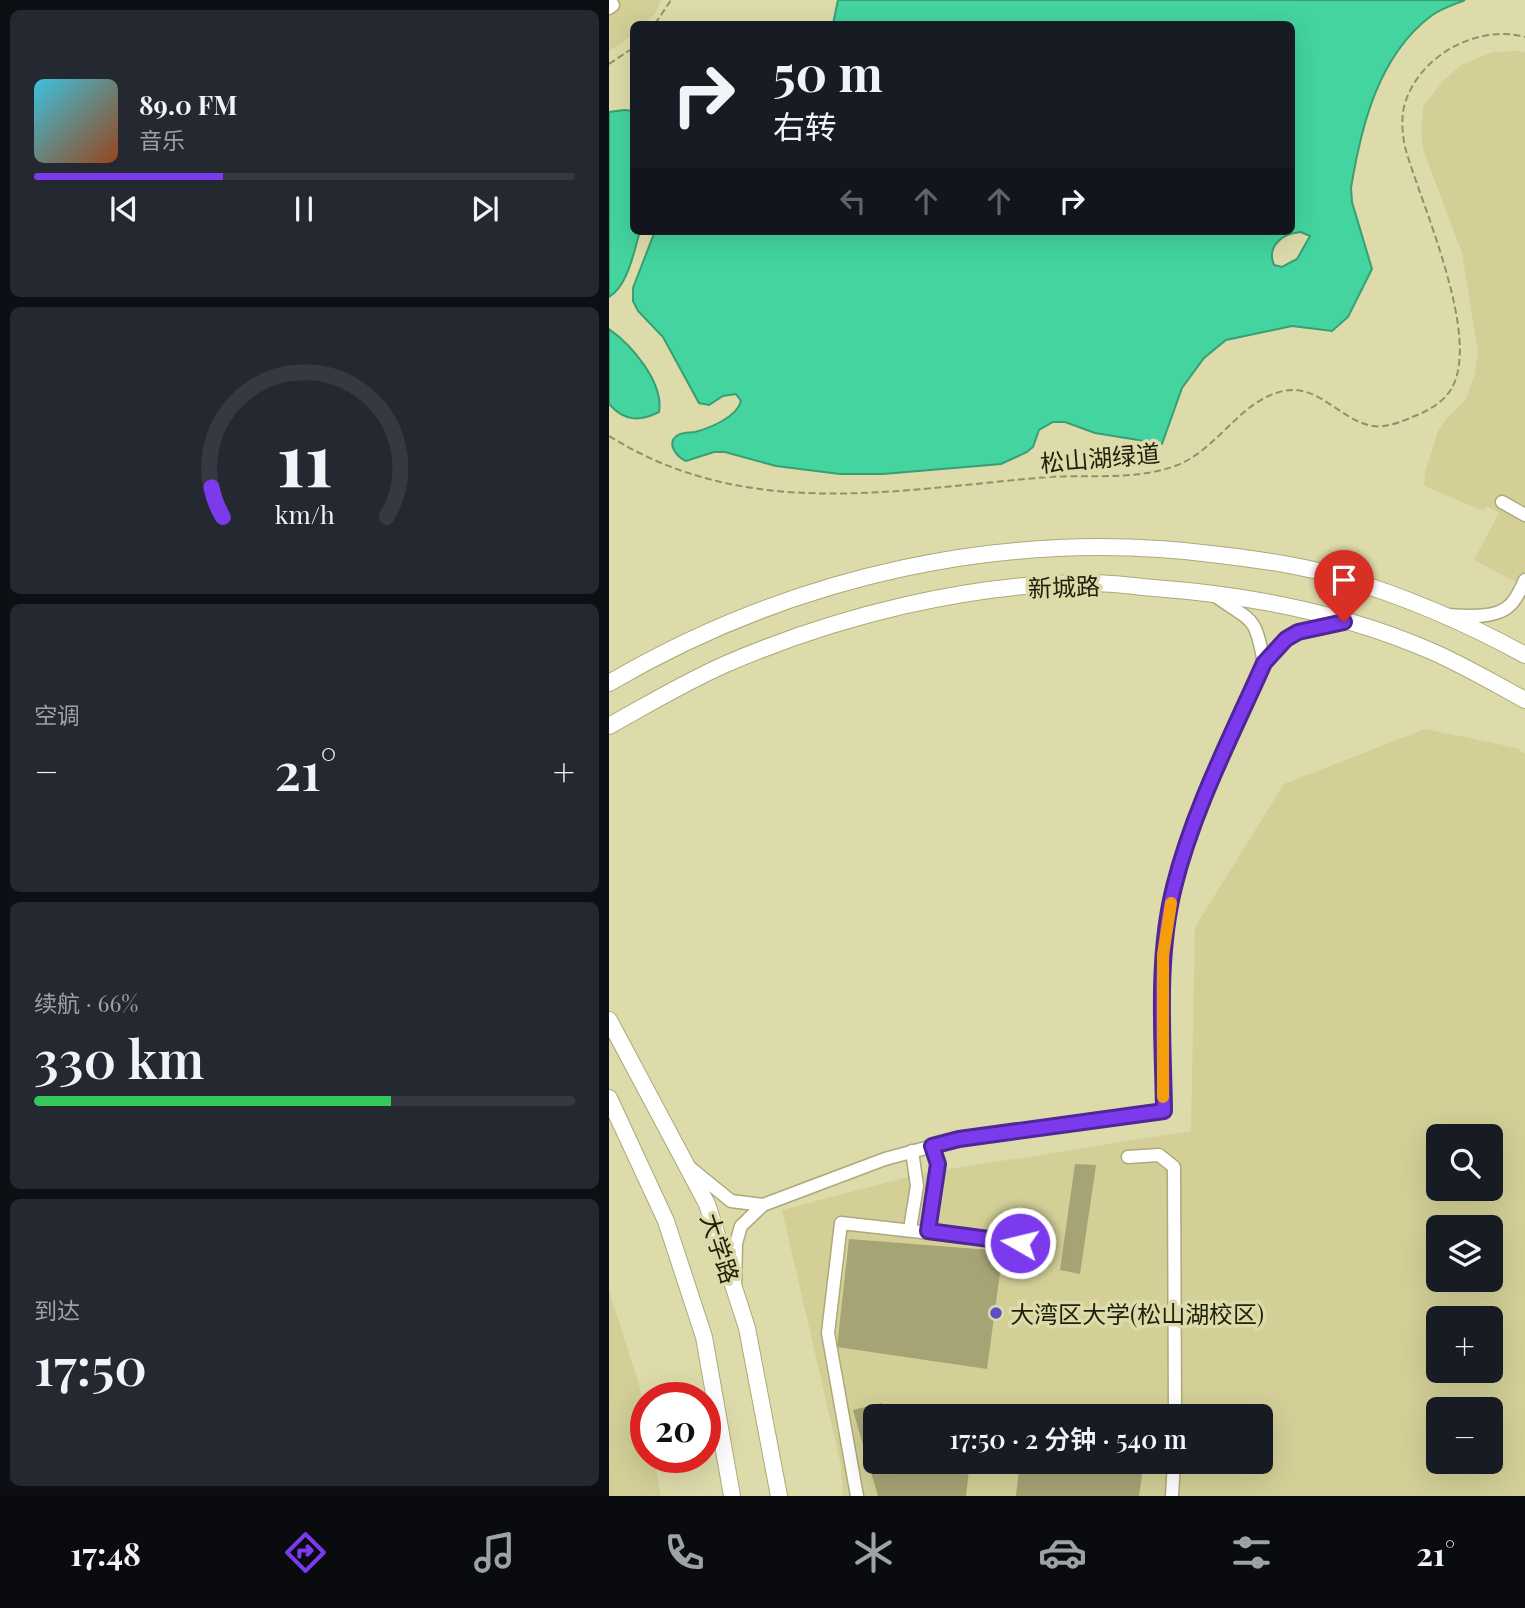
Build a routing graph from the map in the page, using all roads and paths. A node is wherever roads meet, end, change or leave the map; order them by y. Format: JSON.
{"nodes":[{"id":1,"x":671,"y":0,"type":"edge"},
{"id":2,"x":657,"y":21,"type":"edge"},
{"id":3,"x":1525,"y":37,"type":"edge"},
{"id":4,"x":630,"y":50,"type":"edge"},
{"id":5,"x":609,"y":64,"type":"edge"},
{"id":6,"x":609,"y":436,"type":"edge"},
{"id":7,"x":1502,"y":502,"type":"dead end"},
{"id":8,"x":1525,"y":515,"type":"edge"},
{"id":9,"x":1525,"y":580,"type":"edge"},
{"id":10,"x":1213,"y":594,"type":"junction"},
{"id":11,"x":1438,"y":614,"type":"junction"},
{"id":12,"x":1344,"y":622,"type":"junction"},
{"id":13,"x":1525,"y":655,"type":"edge"},
{"id":14,"x":1264,"y":663,"type":"junction"},
{"id":15,"x":609,"y":682,"type":"edge"},
{"id":16,"x":1525,"y":700,"type":"edge"},
{"id":17,"x":609,"y":726,"type":"edge"},
{"id":18,"x":609,"y":1020,"type":"edge"},
{"id":19,"x":609,"y":1098,"type":"edge"},
{"id":20,"x":932,"y":1146,"type":"junction"},
{"id":21,"x":912,"y":1151,"type":"junction"},
{"id":22,"x":1128,"y":1157,"type":"dead end"},
{"id":23,"x":685,"y":1163,"type":"junction"},
{"id":24,"x":763,"y":1205,"type":"junction"},
{"id":25,"x":910,"y":1229,"type":"junction"},
{"id":26,"x":928,"y":1231,"type":"junction"},
{"id":27,"x":1020,"y":1243,"type":"dead end"},
{"id":28,"x":735,"y":1291,"type":"junction"},
{"id":29,"x":1175,"y":1404,"type":"edge"},
{"id":30,"x":1173,"y":1474,"type":"edge"},
{"id":31,"x":732,"y":1496,"type":"edge"},
{"id":32,"x":779,"y":1496,"type":"edge"},
{"id":33,"x":857,"y":1496,"type":"edge"},
{"id":34,"x":1172,"y":1496,"type":"edge"}],
"edges":[{"from":1,"to":2,"type":"path"},
{"from":3,"to":6,"type":"path","name":"松山湖绿道"},
{"from":4,"to":5,"type":"path"},
{"from":7,"to":8,"type":"street"},
{"from":9,"to":11,"type":"street"},
{"from":10,"to":12,"type":"main road","name":"新城路"},
{"from":10,"to":14,"type":"street"},
{"from":10,"to":17,"type":"main road","name":"新城路"},
{"from":11,"to":13,"type":"main road","name":"新城路"},
{"from":11,"to":15,"type":"main road","name":"新城路"},
{"from":12,"to":14,"type":"street"},
{"from":12,"to":16,"type":"main road","name":"新城路"},
{"from":14,"to":20,"type":"street"},
{"from":18,"to":23,"type":"main road","name":"大学路"},
{"from":19,"to":31,"type":"main road","name":"大学路"},
{"from":20,"to":21,"type":"street"},
{"from":20,"to":26,"type":"street"},
{"from":21,"to":24,"type":"street"},
{"from":21,"to":25,"type":"street"},
{"from":22,"to":29,"type":"street"},
{"from":23,"to":24,"type":"street"},
{"from":23,"to":28,"type":"main road","name":"大学路"},
{"from":24,"to":28,"type":"street"},
{"from":25,"to":26,"type":"street"},
{"from":25,"to":33,"type":"street"},
{"from":26,"to":27,"type":"street"},
{"from":28,"to":32,"type":"main road","name":"大学路"},
{"from":30,"to":34,"type":"street"}]}
